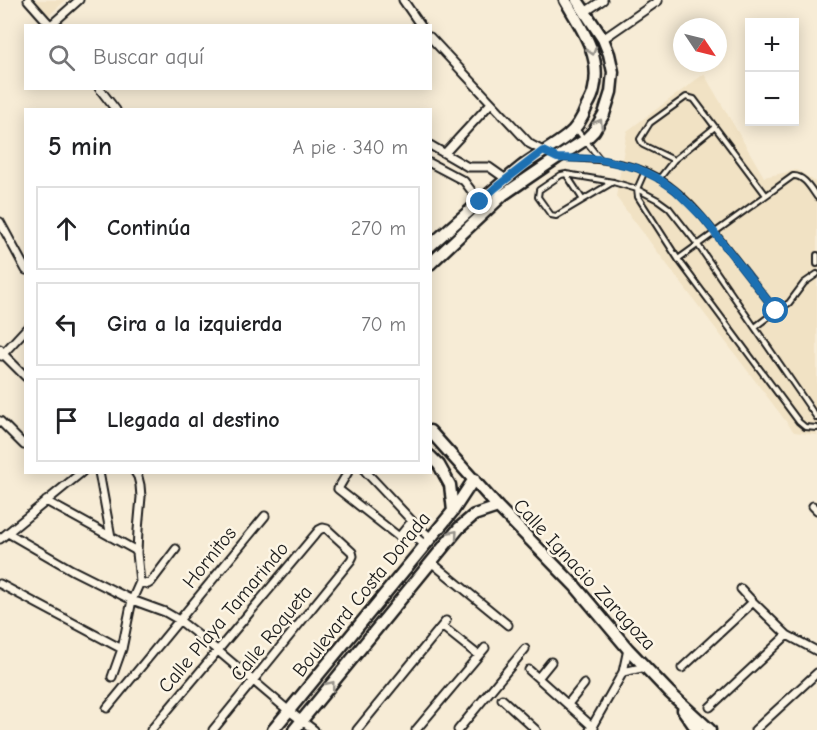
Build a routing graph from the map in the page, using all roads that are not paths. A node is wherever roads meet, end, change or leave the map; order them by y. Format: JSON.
{"nodes":[{"id":1,"x":28,"y":0,"type":"edge"},
{"id":2,"x":79,"y":0,"type":"edge"},
{"id":3,"x":403,"y":0,"type":"edge"},
{"id":4,"x":565,"y":0,"type":"edge"},
{"id":5,"x":577,"y":0,"type":"edge"},
{"id":6,"x":603,"y":0,"type":"edge"},
{"id":7,"x":658,"y":1,"type":"edge"},
{"id":8,"x":585,"y":12,"type":"junction"},
{"id":9,"x":50,"y":24,"type":"edge"},
{"id":10,"x":52,"y":24,"type":"edge"},
{"id":11,"x":420,"y":24,"type":"edge"},
{"id":12,"x":432,"y":39,"type":"edge"},
{"id":13,"x":603,"y":39,"type":"junction"},
{"id":14,"x":101,"y":90,"type":"edge"},
{"id":15,"x":491,"y":103,"type":"junction"},
{"id":16,"x":114,"y":108,"type":"edge"},
{"id":17,"x":715,"y":127,"type":"junction"},
{"id":18,"x":575,"y":129,"type":"junction"},
{"id":19,"x":585,"y":140,"type":"junction"},
{"id":20,"x":432,"y":146,"type":"edge"},
{"id":21,"x":543,"y":151,"type":"junction"},
{"id":22,"x":445,"y":153,"type":"junction"},
{"id":23,"x":557,"y":158,"type":"junction"},
{"id":24,"x":599,"y":159,"type":"junction"},
{"id":25,"x":674,"y":160,"type":"junction"},
{"id":26,"x":432,"y":164,"type":"edge"},
{"id":27,"x":645,"y":171,"type":"junction"},
{"id":28,"x":566,"y":174,"type":"junction"},
{"id":29,"x":506,"y":179,"type":"junction"},
{"id":30,"x":659,"y":179,"type":"junction"},
{"id":31,"x":613,"y":182,"type":"junction"},
{"id":32,"x":637,"y":189,"type":"junction"},
{"id":33,"x":499,"y":191,"type":"junction"},
{"id":34,"x":766,"y":195,"type":"junction"},
{"id":35,"x":817,"y":197,"type":"edge"},
{"id":36,"x":583,"y":200,"type":"junction"},
{"id":37,"x":485,"y":203,"type":"junction"},
{"id":38,"x":461,"y":219,"type":"junction"},
{"id":39,"x":0,"y":222,"type":"edge"},
{"id":40,"x":468,"y":228,"type":"junction"},
{"id":41,"x":715,"y":233,"type":"junction"},
{"id":42,"x":432,"y":244,"type":"edge"},
{"id":43,"x":698,"y":245,"type":"junction"},
{"id":44,"x":817,"y":255,"type":"edge"},
{"id":45,"x":678,"y":259,"type":"junction"},
{"id":46,"x":432,"y":262,"type":"edge"},
{"id":47,"x":817,"y":264,"type":"edge"},
{"id":48,"x":24,"y":266,"type":"edge"},
{"id":49,"x":817,"y":274,"type":"edge"},
{"id":50,"x":776,"y":311,"type":"junction"},
{"id":51,"x":755,"y":327,"type":"junction"},
{"id":52,"x":24,"y":331,"type":"edge"},
{"id":53,"x":1,"y":353,"type":"edge"},
{"id":54,"x":24,"y":375,"type":"edge"},
{"id":55,"x":817,"y":418,"type":"edge"},
{"id":56,"x":0,"y":422,"type":"edge"},
{"id":57,"x":817,"y":429,"type":"edge"},
{"id":58,"x":432,"y":432,"type":"edge"},
{"id":59,"x":24,"y":446,"type":"dead end"},
{"id":60,"x":432,"y":458,"type":"edge"},
{"id":61,"x":80,"y":474,"type":"edge"},
{"id":62,"x":99,"y":474,"type":"edge"},
{"id":63,"x":136,"y":474,"type":"edge"},
{"id":64,"x":347,"y":474,"type":"edge"},
{"id":65,"x":368,"y":474,"type":"edge"},
{"id":66,"x":474,"y":479,"type":"junction"},
{"id":67,"x":46,"y":501,"type":"junction"},
{"id":68,"x":498,"y":507,"type":"junction"},
{"id":69,"x":453,"y":511,"type":"junction"},
{"id":70,"x":265,"y":516,"type":"dead end"},
{"id":71,"x":412,"y":521,"type":"junction"},
{"id":72,"x":406,"y":529,"type":"junction"},
{"id":73,"x":8,"y":533,"type":"junction"},
{"id":74,"x":111,"y":537,"type":"junction"},
{"id":75,"x":0,"y":539,"type":"edge"},
{"id":76,"x":425,"y":545,"type":"junction"},
{"id":77,"x":176,"y":549,"type":"dead end"},
{"id":78,"x":138,"y":553,"type":"junction"},
{"id":79,"x":353,"y":556,"type":"joint"},
{"id":80,"x":431,"y":562,"type":"junction"},
{"id":81,"x":417,"y":579,"type":"junction"},
{"id":82,"x":140,"y":582,"type":"junction"},
{"id":83,"x":0,"y":585,"type":"edge"},
{"id":84,"x":741,"y":589,"type":"dead end"},
{"id":85,"x":132,"y":600,"type":"junction"},
{"id":86,"x":753,"y":602,"type":"junction"},
{"id":87,"x":179,"y":620,"type":"junction"},
{"id":88,"x":508,"y":625,"type":"dead end"},
{"id":89,"x":787,"y":635,"type":"junction"},
{"id":90,"x":485,"y":648,"type":"dead end"},
{"id":91,"x":122,"y":649,"type":"junction"},
{"id":92,"x":525,"y":649,"type":"dead end"},
{"id":93,"x":628,"y":649,"type":"junction"},
{"id":94,"x":217,"y":650,"type":"junction"},
{"id":95,"x":817,"y":651,"type":"edge"},
{"id":96,"x":478,"y":655,"type":"junction"},
{"id":97,"x":551,"y":662,"type":"dead end"},
{"id":98,"x":646,"y":667,"type":"junction"},
{"id":99,"x":682,"y":668,"type":"dead end"},
{"id":100,"x":529,"y":670,"type":"dead end"},
{"id":101,"x":623,"y":672,"type":"junction"},
{"id":102,"x":817,"y":673,"type":"edge"},
{"id":103,"x":112,"y":677,"type":"dead end"},
{"id":104,"x":538,"y":678,"type":"junction"},
{"id":105,"x":254,"y":682,"type":"junction"},
{"id":106,"x":584,"y":684,"type":"dead end"},
{"id":107,"x":670,"y":693,"type":"junction"},
{"id":108,"x":502,"y":699,"type":"dead end"},
{"id":109,"x":568,"y":704,"type":"junction"},
{"id":110,"x":710,"y":707,"type":"dead end"},
{"id":111,"x":106,"y":708,"type":"dead end"},
{"id":112,"x":289,"y":711,"type":"junction"},
{"id":113,"x":302,"y":720,"type":"junction"},
{"id":114,"x":593,"y":729,"type":"edge"},
{"id":115,"x":151,"y":730,"type":"edge"},
{"id":116,"x":213,"y":730,"type":"edge"},
{"id":117,"x":273,"y":730,"type":"edge"},
{"id":118,"x":294,"y":730,"type":"edge"},
{"id":119,"x":314,"y":730,"type":"edge"},
{"id":120,"x":357,"y":730,"type":"edge"},
{"id":121,"x":416,"y":730,"type":"edge"},
{"id":122,"x":458,"y":730,"type":"edge"},
{"id":123,"x":536,"y":730,"type":"edge"},
{"id":124,"x":698,"y":730,"type":"edge"},
{"id":125,"x":710,"y":730,"type":"edge"},
{"id":126,"x":755,"y":730,"type":"edge"}],
"edges":[{"from":1,"to":9,"type":"street"},
{"from":2,"to":10,"type":"street"},
{"from":3,"to":11,"type":"street"},
{"from":4,"to":18,"type":"main road","one_way":true},
{"from":5,"to":8,"type":"main road"},
{"from":6,"to":8,"type":"street"},
{"from":7,"to":13,"type":"street"},
{"from":8,"to":13,"type":"main road"},
{"from":12,"to":15,"type":"street"},
{"from":19,"to":13,"type":"main road","one_way":true},
{"from":14,"to":16,"type":"street"},
{"from":15,"to":21,"type":"street"},
{"from":15,"to":22,"type":"street"},
{"from":17,"to":25,"type":"lane"},
{"from":17,"to":25,"type":"lane"},
{"from":17,"to":34,"type":"lane"},
{"from":18,"to":19,"type":"lane"},
{"from":18,"to":21,"type":"main road"},
{"from":19,"to":23,"type":"main road"},
{"from":19,"to":24,"type":"lane"},
{"from":20,"to":22,"type":"street"},
{"from":21,"to":23,"type":"street"},
{"from":21,"to":29,"type":"main road"},
{"from":22,"to":29,"type":"street"},
{"from":23,"to":24,"type":"lane"},
{"from":23,"to":33,"type":"main road"},
{"from":24,"to":27,"type":"lane"},
{"from":25,"to":30,"type":"lane"},
{"from":26,"to":37,"type":"street"},
{"from":27,"to":30,"type":"lane"},
{"from":27,"to":32,"type":"lane"},
{"from":28,"to":31,"type":"lane"},
{"from":28,"to":36,"type":"lane"},
{"from":28,"to":36,"type":"lane"},
{"from":29,"to":33,"type":"main road"},
{"from":30,"to":41,"type":"lane"},
{"from":31,"to":32,"type":"lane"},
{"from":31,"to":36,"type":"lane"},
{"from":32,"to":43,"type":"lane"},
{"from":32,"to":45,"type":"lane"},
{"from":33,"to":37,"type":"main road"},
{"from":34,"to":35,"type":"lane"},
{"from":34,"to":41,"type":"lane"},
{"from":37,"to":38,"type":"main road"},
{"from":37,"to":40,"type":"main road"},
{"from":38,"to":40,"type":"main road"},
{"from":38,"to":42,"type":"main road"},
{"from":39,"to":48,"type":"street"},
{"from":40,"to":46,"type":"main road"},
{"from":41,"to":43,"type":"lane"},
{"from":41,"to":50,"type":"lane"},
{"from":43,"to":45,"type":"lane"},
{"from":43,"to":51,"type":"lane"},
{"from":44,"to":47,"type":"lane"},
{"from":45,"to":57,"type":"lane"},
{"from":49,"to":50,"type":"lane"},
{"from":50,"to":51,"type":"lane"},
{"from":51,"to":55,"type":"lane"},
{"from":52,"to":53,"type":"street"},
{"from":53,"to":54,"type":"street"},
{"from":56,"to":59,"type":"street"},
{"from":58,"to":66,"type":"main road","name":"Calle Ignacio Zaragoza"},
{"from":60,"to":69,"type":"main road"},
{"from":61,"to":67,"type":"street"},
{"from":62,"to":74,"type":"street"},
{"from":63,"to":78,"type":"street"},
{"from":64,"to":72,"type":"street"},
{"from":65,"to":71,"type":"street"},
{"from":66,"to":68,"type":"main road","name":"Calle Ignacio Zaragoza"},
{"from":66,"to":69,"type":"main road","name":"Boulevard Costa Dorada"},
{"from":67,"to":73,"type":"street"},
{"from":67,"to":74,"type":"street"},
{"from":80,"to":68,"type":"main road","name":"Boulevard Costa Dorada","one_way":true},
{"from":68,"to":93,"type":"main road","name":"Calle Ignacio Zaragoza"},
{"from":69,"to":76,"type":"main road","name":"Boulevard Costa Dorada"},
{"from":70,"to":87,"type":"street","name":"Hornitos"},
{"from":71,"to":72,"type":"street"},
{"from":71,"to":76,"type":"street"},
{"from":72,"to":76,"type":"street"},
{"from":73,"to":75,"type":"street"},
{"from":73,"to":85,"type":"street"},
{"from":74,"to":78,"type":"street"},
{"from":76,"to":81,"type":"main road"},
{"from":76,"to":112,"type":"main road","name":"Boulevard Costa Dorada"},
{"from":77,"to":82,"type":"street"},
{"from":78,"to":82,"type":"street"},
{"from":79,"to":94,"type":"street","name":"Calle Playa Tamarindo"},
{"from":79,"to":105,"type":"street","name":"Calle Roqueta"},
{"from":80,"to":81,"type":"main road","name":"Boulevard Costa Dorada"},
{"from":80,"to":88,"type":"street"},
{"from":113,"to":81,"type":"main road","name":"Boulevard Costa Dorada","one_way":true},
{"from":82,"to":85,"type":"street"},
{"from":83,"to":91,"type":"street"},
{"from":84,"to":86,"type":"street"},
{"from":85,"to":87,"type":"street"},
{"from":85,"to":91,"type":"street"},
{"from":86,"to":89,"type":"street"},
{"from":86,"to":99,"type":"street"},
{"from":87,"to":94,"type":"street"},
{"from":87,"to":111,"type":"street","name":"Hornitos"},
{"from":89,"to":95,"type":"street"},
{"from":89,"to":110,"type":"street"},
{"from":90,"to":96,"type":"street"},
{"from":91,"to":103,"type":"street"},
{"from":92,"to":122,"type":"street"},
{"from":93,"to":98,"type":"main road","name":"Calle Ignacio Zaragoza"},
{"from":93,"to":101,"type":"street"},
{"from":94,"to":105,"type":"street"},
{"from":94,"to":115,"type":"street","name":"Calle Playa Tamarindo"},
{"from":96,"to":120,"type":"street"},
{"from":96,"to":121,"type":"street"},
{"from":97,"to":104,"type":"street"},
{"from":98,"to":101,"type":"street"},
{"from":98,"to":107,"type":"main road","name":"Calle Ignacio Zaragoza"},
{"from":100,"to":104,"type":"street"},
{"from":101,"to":114,"type":"street"},
{"from":102,"to":126,"type":"street"},
{"from":104,"to":109,"type":"street"},
{"from":105,"to":112,"type":"street"},
{"from":105,"to":116,"type":"street","name":"Calle Roqueta"},
{"from":106,"to":109,"type":"street"},
{"from":107,"to":124,"type":"main road","name":"Calle Ignacio Zaragoza"},
{"from":107,"to":125,"type":"main road","name":"Calle Ignacio Zaragoza"},
{"from":108,"to":123,"type":"street"},
{"from":109,"to":114,"type":"street"},
{"from":112,"to":113,"type":"street"},
{"from":112,"to":117,"type":"main road","name":"Boulevard Costa Dorada"},
{"from":113,"to":118,"type":"main road","name":"Boulevard Costa Dorada"},
{"from":113,"to":119,"type":"street"}]}
